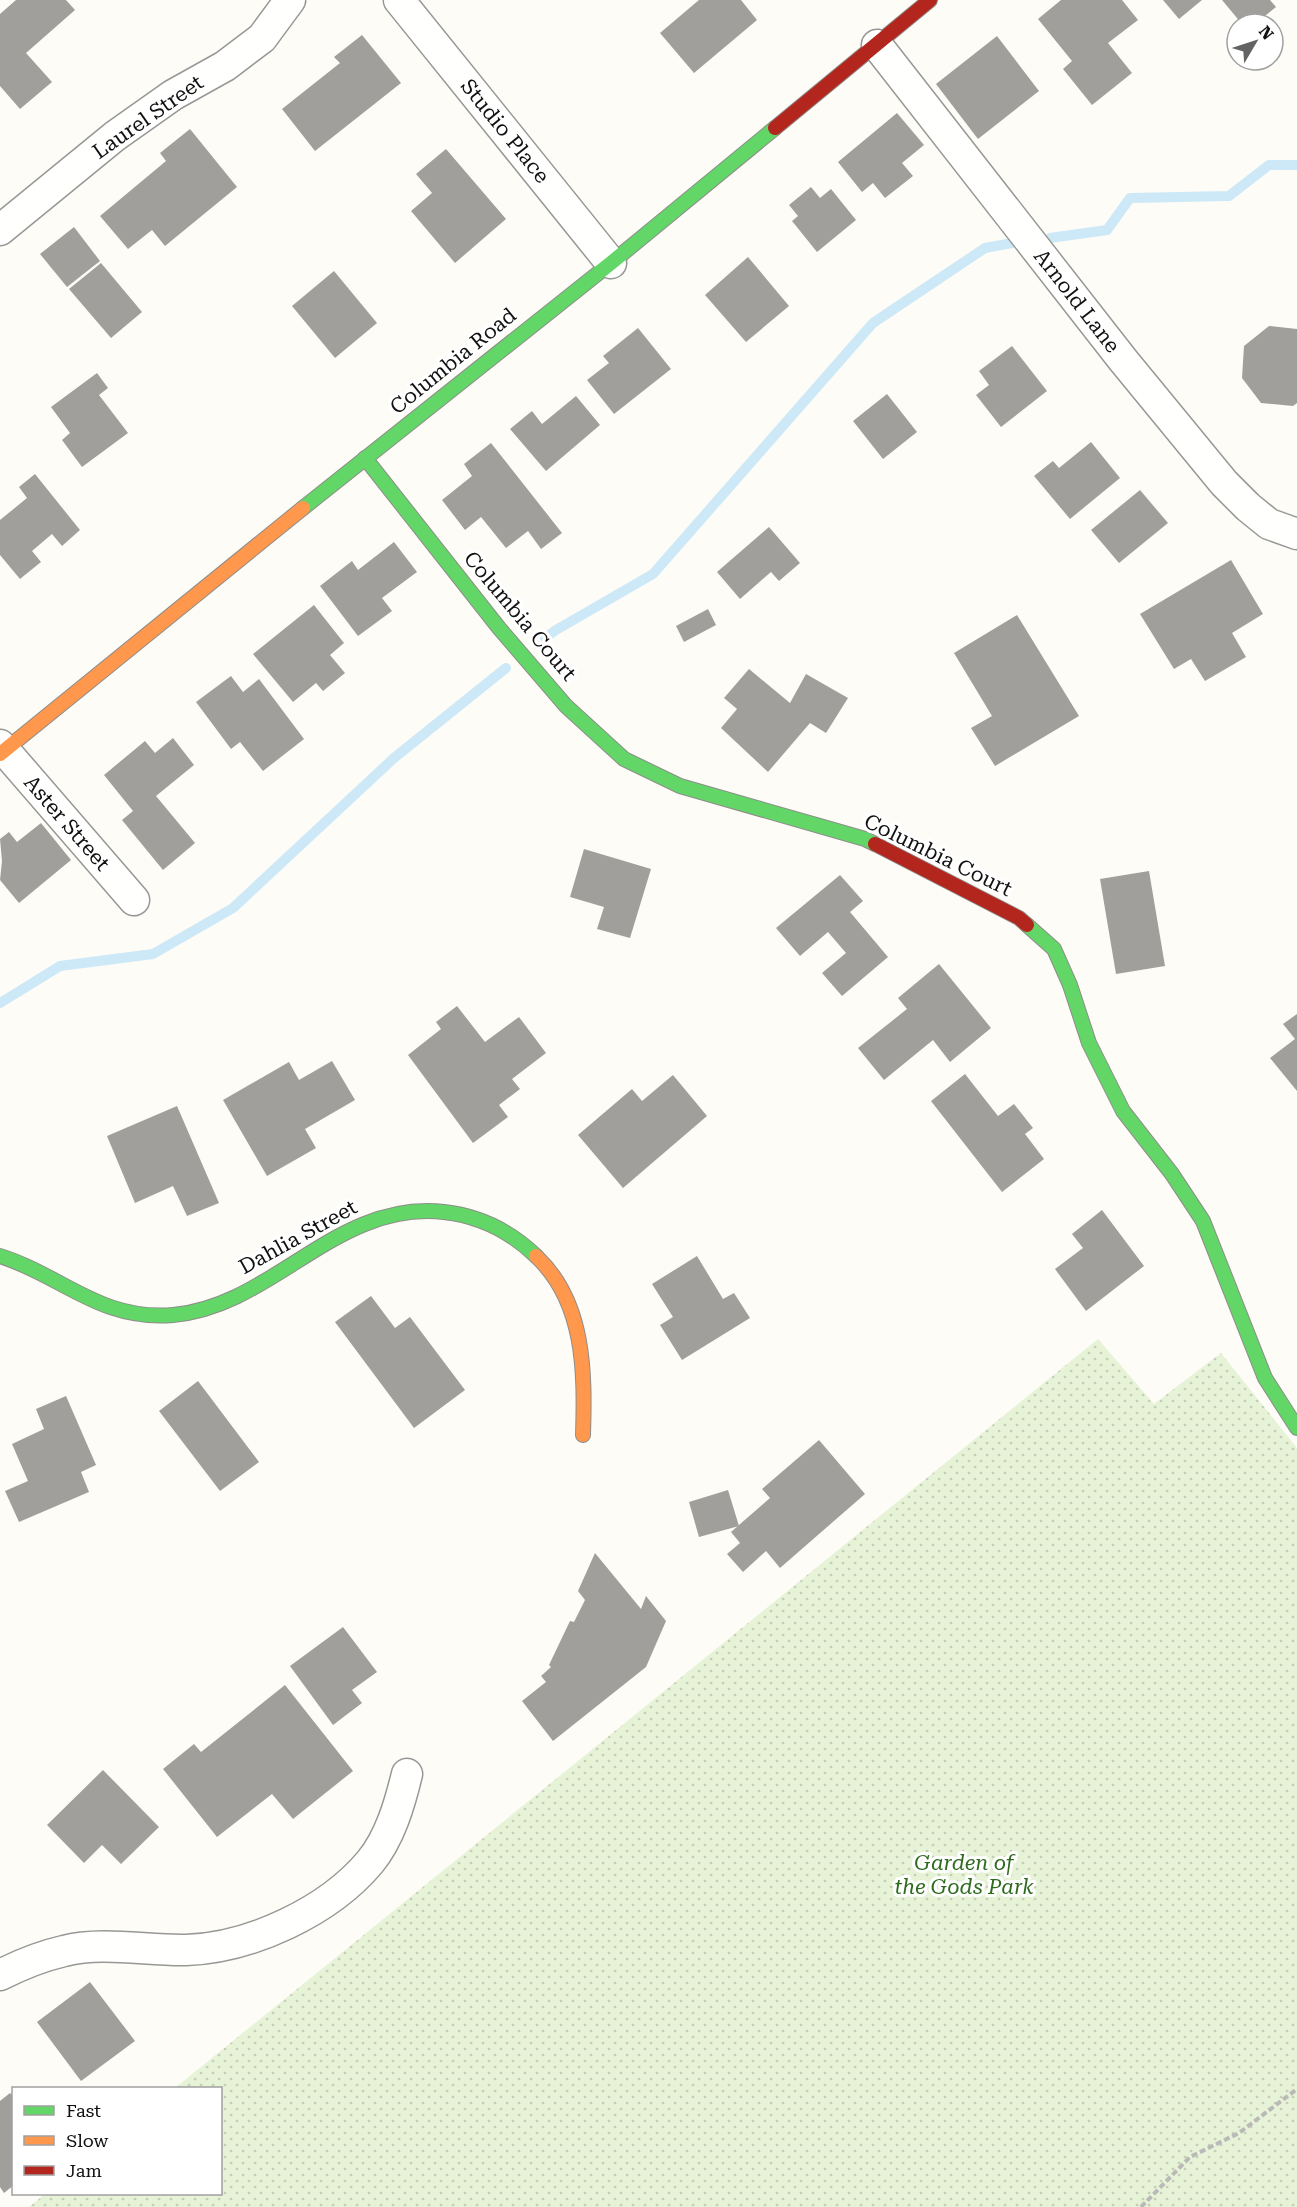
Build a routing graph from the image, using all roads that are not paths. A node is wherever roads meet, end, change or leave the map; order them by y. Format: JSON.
{"nodes":[{"id":1,"x":290,"y":0,"type":"edge"},
{"id":2,"x":399,"y":0,"type":"edge"},
{"id":3,"x":930,"y":0,"type":"edge"},
{"id":4,"x":877,"y":45,"type":"junction"},
{"id":5,"x":0,"y":230,"type":"edge"},
{"id":6,"x":611,"y":263,"type":"junction"},
{"id":7,"x":365,"y":458,"type":"junction"},
{"id":8,"x":1297,"y":534,"type":"edge"},
{"id":9,"x":1,"y":750,"type":"edge"},
{"id":10,"x":134,"y":900,"type":"dead end"},
{"id":11,"x":0,"y":1256,"type":"edge"},
{"id":12,"x":1297,"y":1428,"type":"edge"},
{"id":13,"x":583,"y":1435,"type":"dead end"},
{"id":14,"x":407,"y":1774,"type":"dead end"},
{"id":15,"x":0,"y":1975,"type":"edge"}],
"edges":[{"from":1,"to":5,"type":"street","name":"Laurel Street"},
{"from":2,"to":6,"type":"street","name":"Studio Place"},
{"from":3,"to":4,"type":"street","name":"Columbia Road"},
{"from":4,"to":6,"type":"street","name":"Columbia Road"},
{"from":4,"to":8,"type":"street","name":"Arnold Lane"},
{"from":6,"to":7,"type":"street","name":"Columbia Road"},
{"from":7,"to":9,"type":"street","name":"Columbia Road"},
{"from":7,"to":12,"type":"street","name":"Columbia Court"},
{"from":9,"to":10,"type":"street","name":"Aster Street"},
{"from":11,"to":13,"type":"street","name":"Dahlia Street"},
{"from":14,"to":15,"type":"street"}]}
